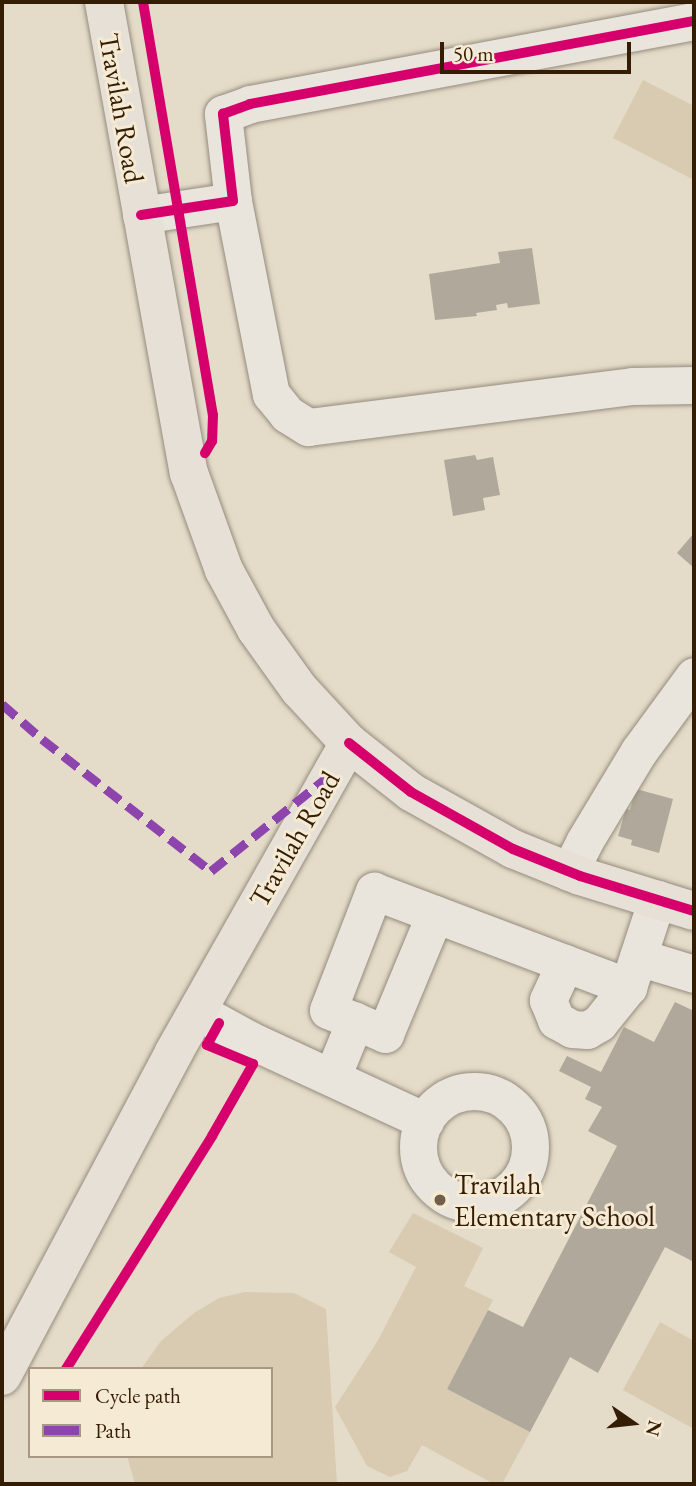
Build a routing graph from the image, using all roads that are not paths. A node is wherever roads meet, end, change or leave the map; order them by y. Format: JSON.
{"nodes":[{"id":1,"x":104,"y":2,"type":"edge"},
{"id":2,"x":694,"y":21,"type":"edge"},
{"id":3,"x":233,"y":201,"type":"junction"},
{"id":4,"x":141,"y":215,"type":"junction"},
{"id":5,"x":694,"y":385,"type":"edge"},
{"id":6,"x":694,"y":676,"type":"edge"},
{"id":7,"x":349,"y":743,"type":"junction"},
{"id":8,"x":569,"y":872,"type":"junction"},
{"id":9,"x":657,"y":899,"type":"junction"},
{"id":10,"x":694,"y":911,"type":"edge"},
{"id":11,"x":435,"y":914,"type":"junction"},
{"id":12,"x":565,"y":963,"type":"junction"},
{"id":13,"x":633,"y":972,"type":"junction"},
{"id":14,"x":694,"y":974,"type":"edge"},
{"id":15,"x":197,"y":1011,"type":"junction"},
{"id":16,"x":355,"y":1021,"type":"junction"},
{"id":17,"x":331,"y":1077,"type":"junction"},
{"id":18,"x":425,"y":1121,"type":"dead end"},
{"id":19,"x":2,"y":1376,"type":"edge"}],
"edges":[{"from":1,"to":4,"type":"main road","name":"Travilah Road"},
{"from":2,"to":3,"type":"street"},
{"from":3,"to":4,"type":"street"},
{"from":3,"to":5,"type":"street"},
{"from":4,"to":7,"type":"main road","name":"Travilah Road"},
{"from":6,"to":8,"type":"street"},
{"from":7,"to":8,"type":"main road"},
{"from":7,"to":15,"type":"main road","name":"Travilah Road"},
{"from":8,"to":9,"type":"main road"},
{"from":9,"to":10,"type":"main road"},
{"from":9,"to":13,"type":"street"},
{"from":11,"to":12,"type":"street"},
{"from":11,"to":16,"type":"street"},
{"from":11,"to":16,"type":"street"},
{"from":12,"to":13,"type":"street"},
{"from":12,"to":13,"type":"street"},
{"from":13,"to":14,"type":"street"},
{"from":15,"to":17,"type":"street"},
{"from":15,"to":19,"type":"main road","name":"Travilah Road"},
{"from":16,"to":17,"type":"street"},
{"from":17,"to":18,"type":"street"}]}
